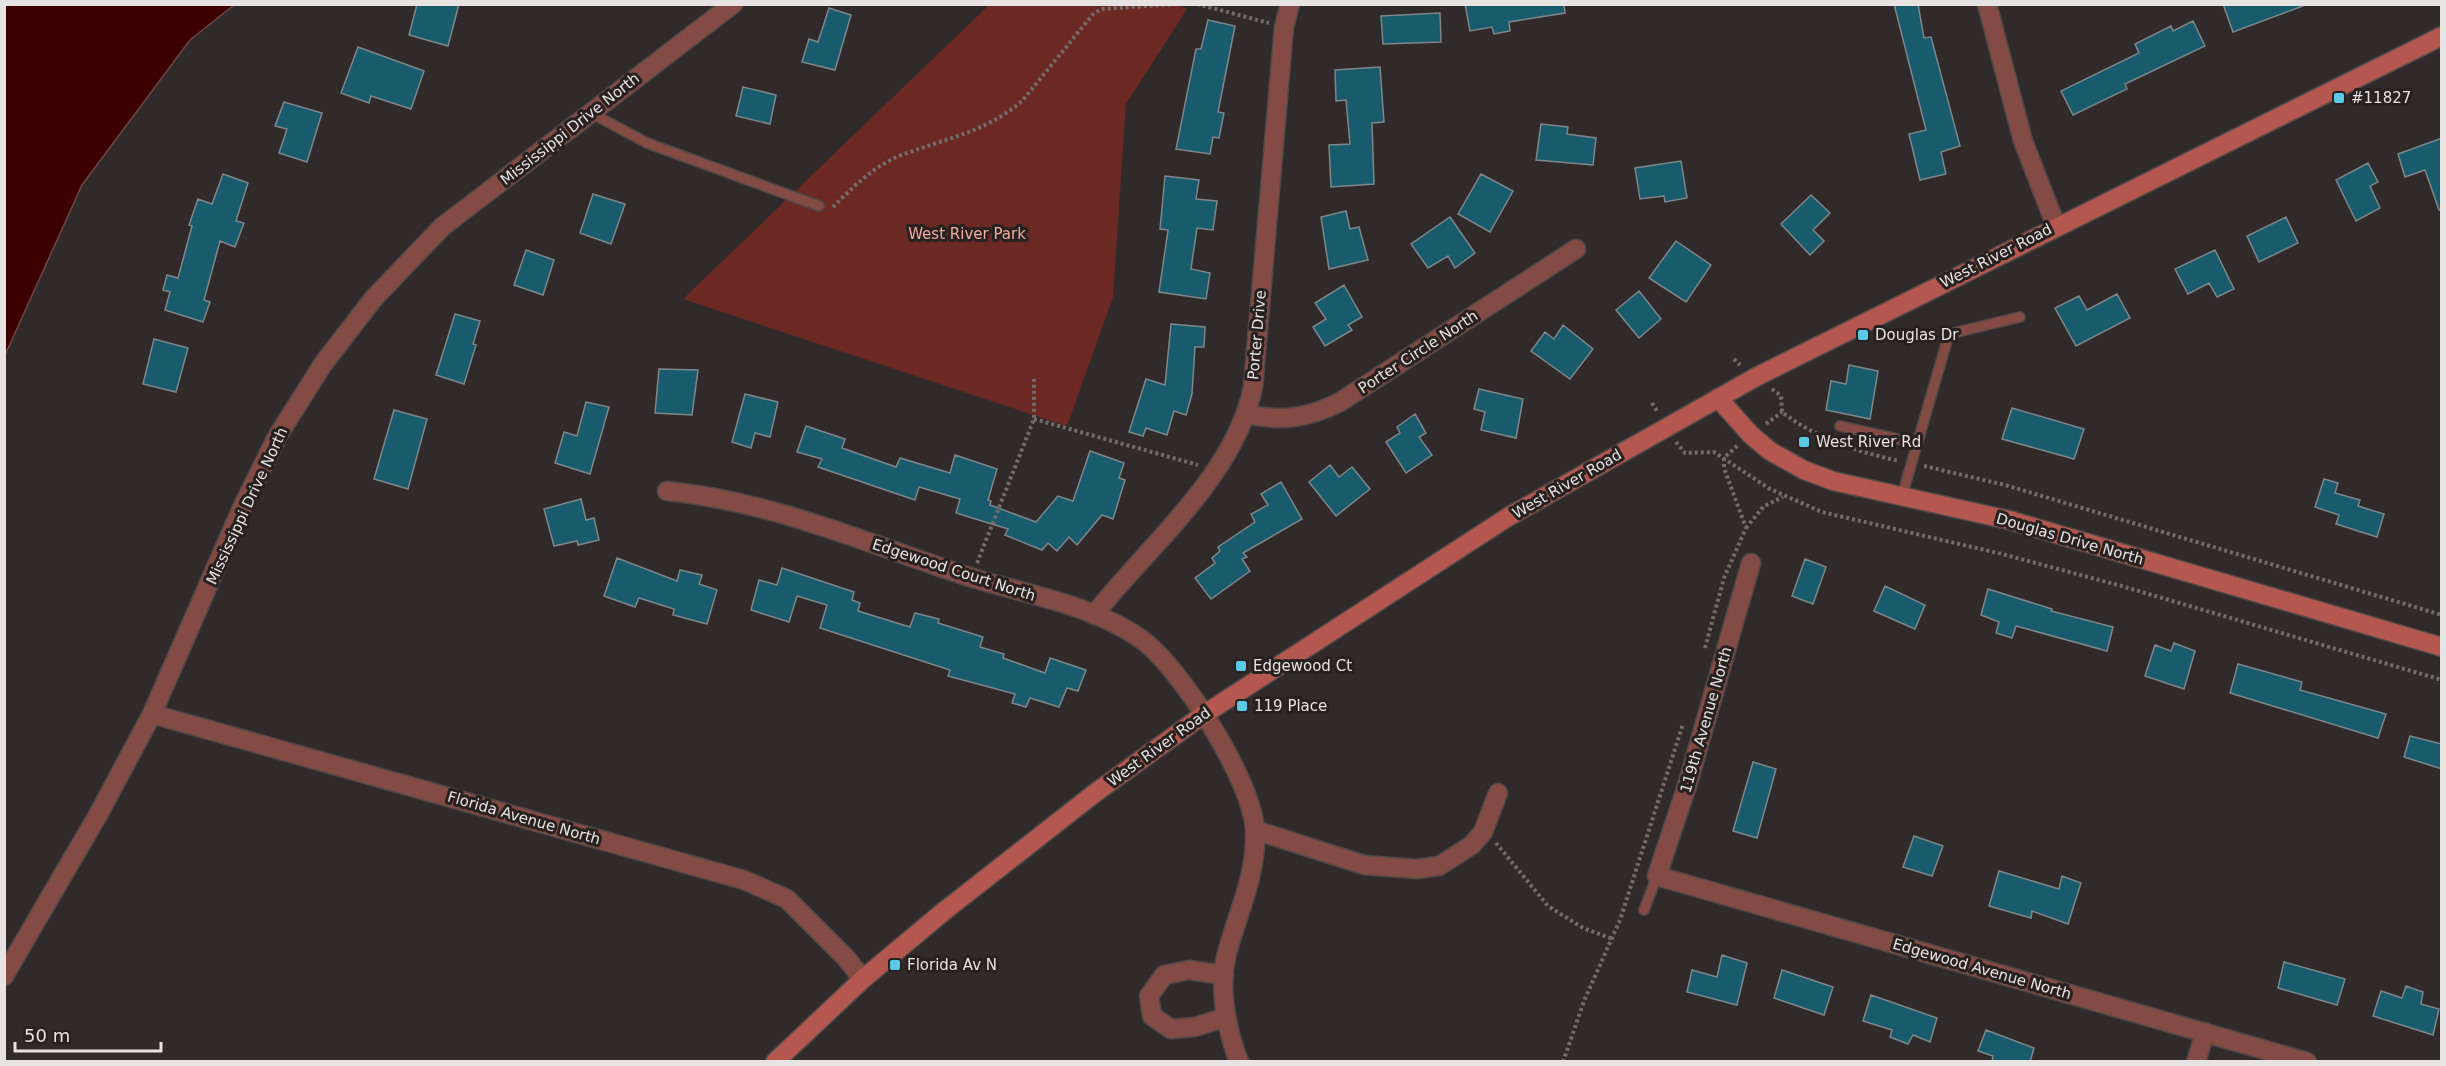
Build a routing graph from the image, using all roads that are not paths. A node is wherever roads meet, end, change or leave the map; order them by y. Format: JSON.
{"nodes":[{"id":1,"x":733,"y":4,"type":"edge"},
{"id":2,"x":1290,"y":4,"type":"edge"},
{"id":3,"x":1987,"y":4,"type":"edge"},
{"id":4,"x":2442,"y":36,"type":"edge"},
{"id":5,"x":591,"y":113,"type":"junction"},
{"id":6,"x":819,"y":206,"type":"road end"},
{"id":7,"x":2056,"y":226,"type":"junction"},
{"id":8,"x":1576,"y":249,"type":"dead end"},
{"id":9,"x":2020,"y":317,"type":"dead end"},
{"id":10,"x":1718,"y":398,"type":"junction"},
{"id":11,"x":1247,"y":414,"type":"junction"},
{"id":12,"x":1840,"y":426,"type":"dead end"},
{"id":13,"x":1916,"y":443,"type":"junction"},
{"id":14,"x":667,"y":491,"type":"dead end"},
{"id":15,"x":1902,"y":496,"type":"junction"},
{"id":16,"x":1751,"y":563,"type":"dead end"},
{"id":17,"x":1094,"y":615,"type":"junction"},
{"id":18,"x":2442,"y":647,"type":"edge"},
{"id":19,"x":152,"y":714,"type":"junction"},
{"id":20,"x":1203,"y":715,"type":"junction"},
{"id":21,"x":1498,"y":794,"type":"dead end"},
{"id":22,"x":1256,"y":830,"type":"junction"},
{"id":23,"x":1657,"y":876,"type":"junction"},
{"id":24,"x":1644,"y":910,"type":"dead end"},
{"id":25,"x":1224,"y":975,"type":"junction"},
{"id":26,"x":4,"y":976,"type":"edge"},
{"id":27,"x":863,"y":979,"type":"junction"},
{"id":28,"x":1226,"y":1017,"type":"junction"},
{"id":29,"x":2205,"y":1032,"type":"junction"},
{"id":30,"x":775,"y":1062,"type":"edge"},
{"id":31,"x":1239,"y":1062,"type":"edge"},
{"id":32,"x":2196,"y":1062,"type":"edge"},
{"id":33,"x":2307,"y":1062,"type":"edge"}],
"edges":[{"from":1,"to":5,"type":"street","name":"Mississippi Drive North"},
{"from":2,"to":11,"type":"street","name":"Porter Drive"},
{"from":3,"to":7,"type":"street"},
{"from":4,"to":7,"type":"main road","name":"West River Road"},
{"from":5,"to":6,"type":"lane"},
{"from":5,"to":19,"type":"street","name":"Mississippi Drive North"},
{"from":7,"to":10,"type":"main road","name":"West River Road"},
{"from":8,"to":11,"type":"street","name":"Porter Circle North"},
{"from":9,"to":13,"type":"lane"},
{"from":10,"to":15,"type":"main road","name":"Douglas Drive North"},
{"from":10,"to":20,"type":"main road","name":"West River Road"},
{"from":11,"to":17,"type":"street","name":"Porter Drive"},
{"from":12,"to":13,"type":"lane"},
{"from":13,"to":15,"type":"lane"},
{"from":14,"to":17,"type":"street","name":"Edgewood Court North"},
{"from":15,"to":18,"type":"main road","name":"Douglas Drive North"},
{"from":16,"to":23,"type":"street","name":"119th Avenue North"},
{"from":17,"to":20,"type":"street","name":"Edgewood Court North"},
{"from":19,"to":26,"type":"street","name":"Mississippi Drive North"},
{"from":19,"to":27,"type":"street","name":"Florida Avenue North"},
{"from":20,"to":22,"type":"street","name":"Edgewood Court North"},
{"from":20,"to":27,"type":"main road","name":"West River Road"},
{"from":21,"to":22,"type":"street"},
{"from":22,"to":25,"type":"street"},
{"from":23,"to":24,"type":"lane"},
{"from":23,"to":29,"type":"street","name":"Edgewood Avenue North"},
{"from":25,"to":28,"type":"street"},
{"from":25,"to":28,"type":"street"},
{"from":27,"to":30,"type":"main road","name":"West River Road"},
{"from":28,"to":31,"type":"street"},
{"from":29,"to":32,"type":"street"},
{"from":29,"to":33,"type":"street","name":"Edgewood Avenue North"}]}
